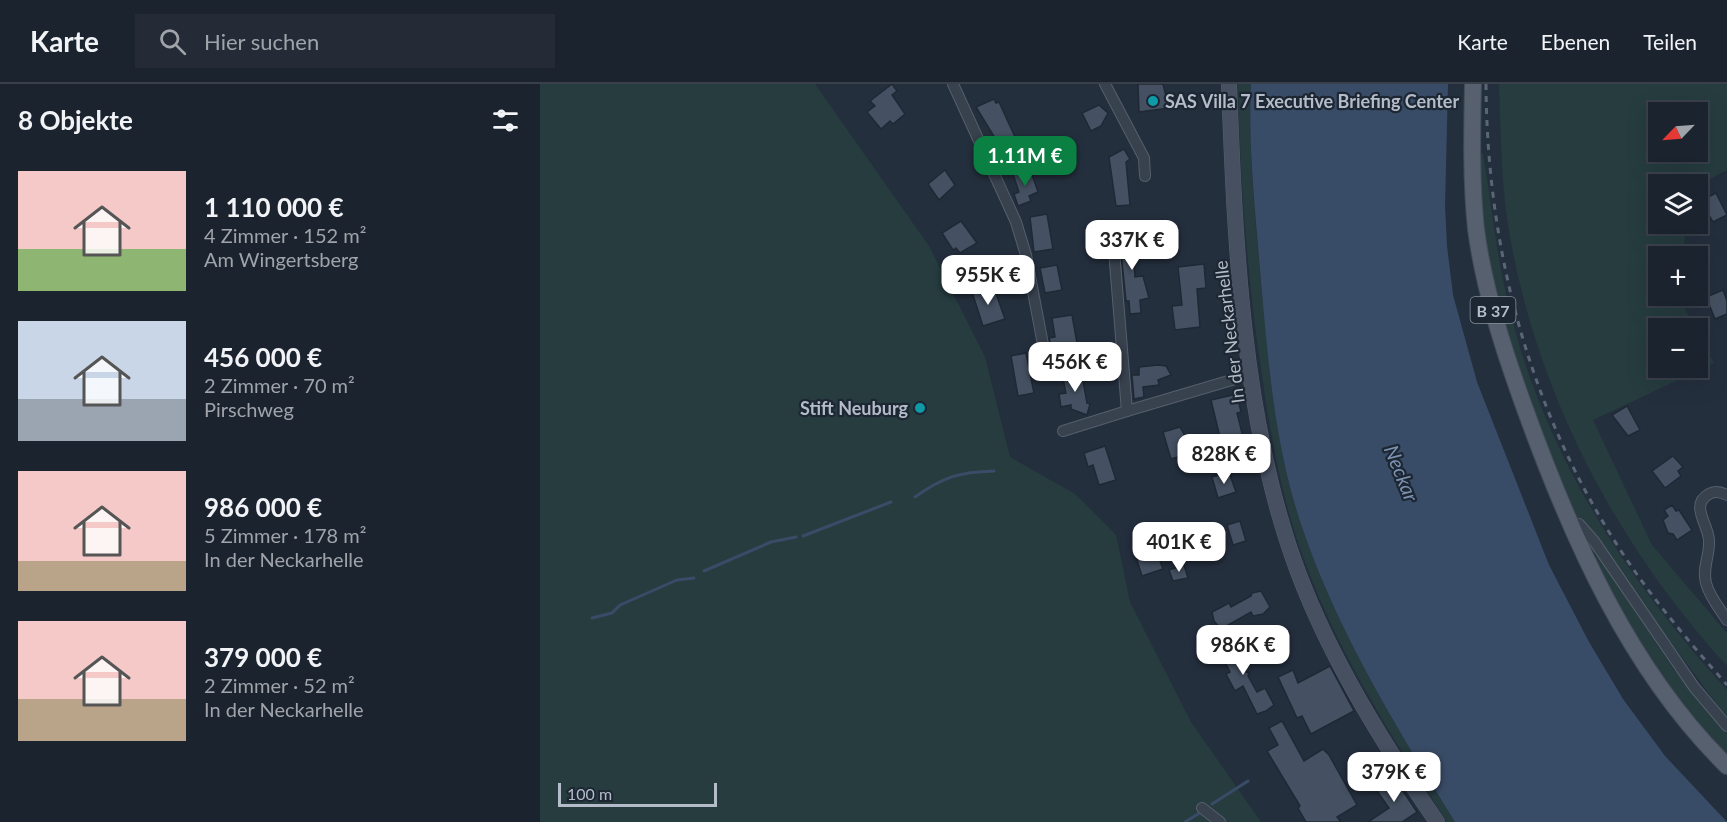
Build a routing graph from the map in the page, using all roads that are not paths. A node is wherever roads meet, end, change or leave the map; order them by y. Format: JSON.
{"nodes":[{"id":1,"x":953,"y":84,"type":"edge"},
{"id":2,"x":1105,"y":84,"type":"edge"},
{"id":3,"x":1229,"y":84,"type":"edge"},
{"id":4,"x":1473,"y":84,"type":"edge"},
{"id":5,"x":1145,"y":176,"type":"dead end"},
{"id":6,"x":1114,"y":250,"type":"dead end"},
{"id":7,"x":1052,"y":366,"type":"dead end"},
{"id":8,"x":1252,"y":374,"type":"junction"},
{"id":9,"x":1127,"y":411,"type":"junction"},
{"id":10,"x":1063,"y":431,"type":"dead end"},
{"id":11,"x":1727,"y":495,"type":"edge"},
{"id":12,"x":1570,"y":522,"type":"junction"},
{"id":13,"x":1727,"y":620,"type":"edge"},
{"id":14,"x":1727,"y":726,"type":"edge"},
{"id":15,"x":1727,"y":766,"type":"edge"},
{"id":16,"x":1202,"y":808,"type":"dead end"},
{"id":17,"x":1220,"y":822,"type":"edge"},
{"id":18,"x":1437,"y":822,"type":"edge"}],
"edges":[{"from":1,"to":7,"type":"street"},
{"from":2,"to":5,"type":"street"},
{"from":3,"to":8,"type":"main road","name":"In der Neckarhelle"},
{"from":4,"to":12,"type":"main road","number":"B 37"},
{"from":6,"to":9,"type":"street"},
{"from":8,"to":9,"type":"street"},
{"from":8,"to":18,"type":"main road","name":"In der Neckarhelle"},
{"from":9,"to":10,"type":"street"},
{"from":11,"to":13,"type":"street"},
{"from":12,"to":14,"type":"street"},
{"from":12,"to":15,"type":"main road","number":"B 37"},
{"from":16,"to":17,"type":"street"}]}
